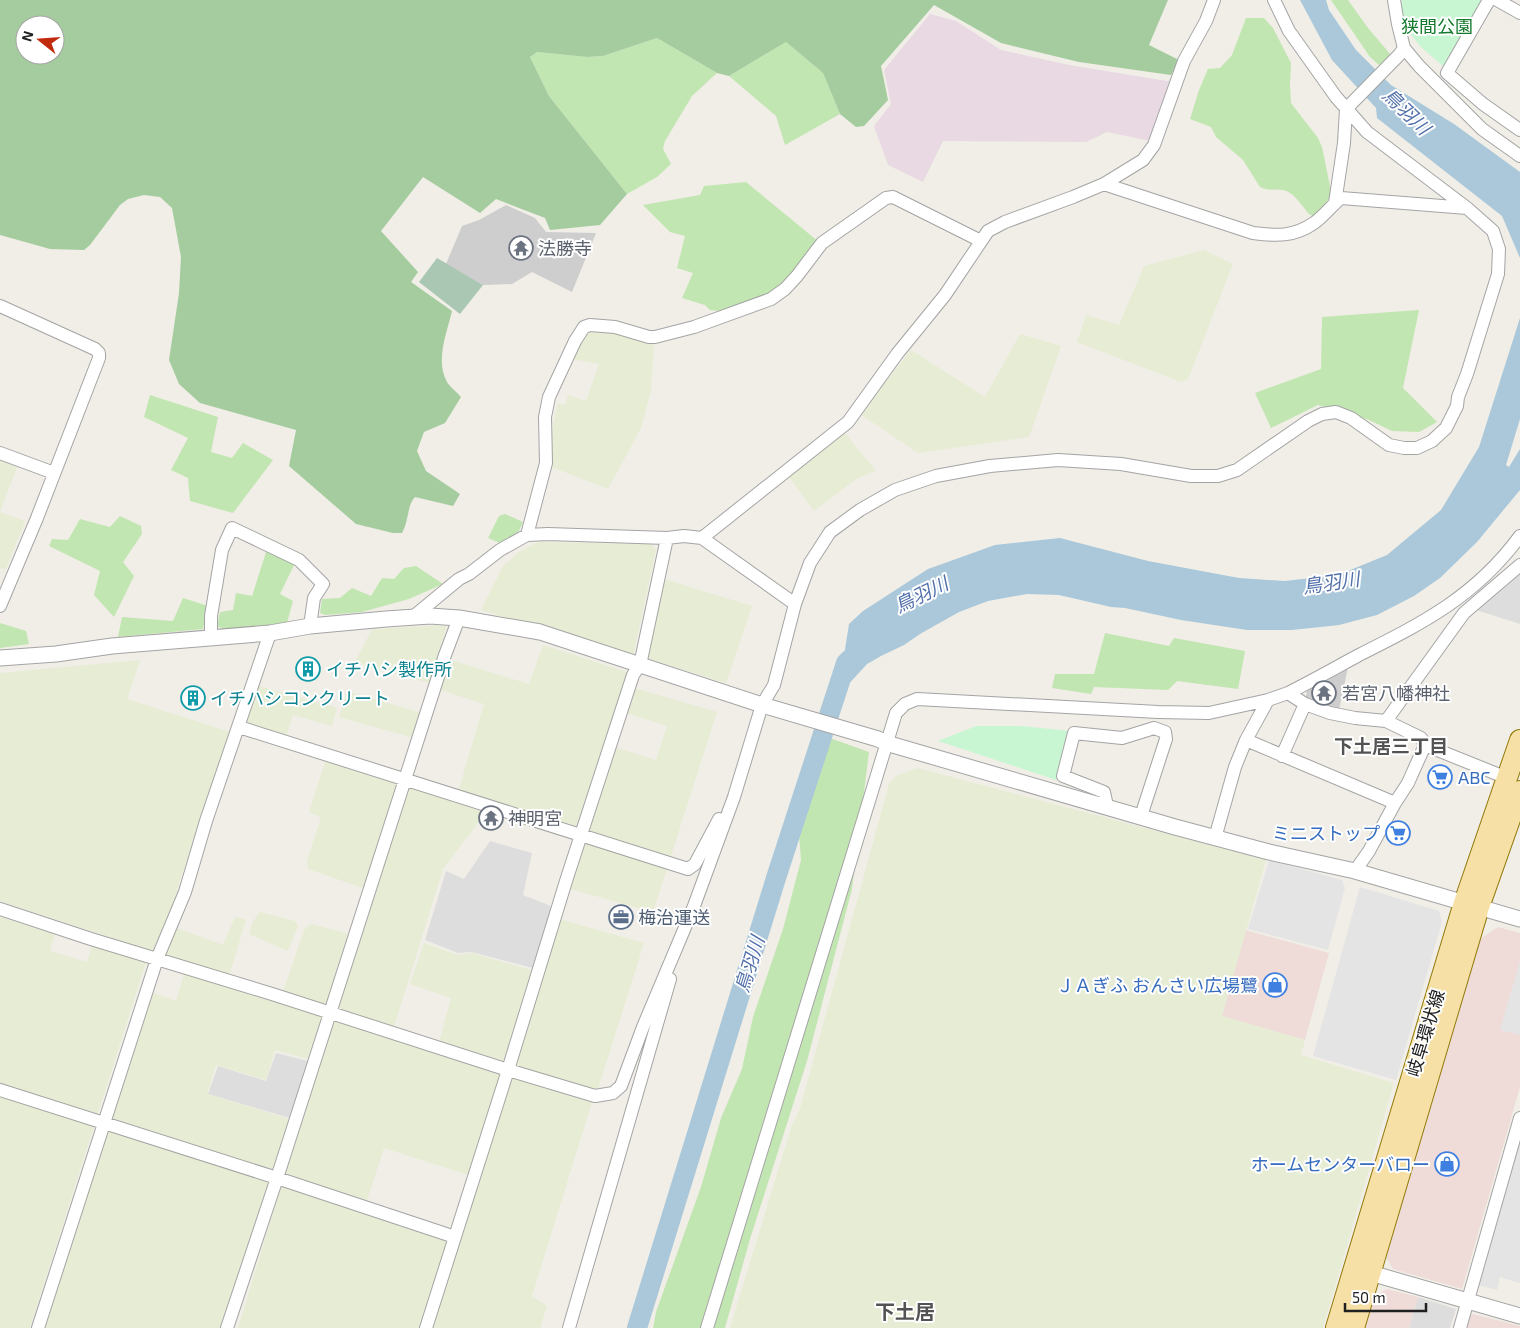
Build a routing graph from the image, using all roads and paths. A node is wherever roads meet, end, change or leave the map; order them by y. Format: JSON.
{"nodes":[{"id":1,"x":1214,"y":0,"type":"edge"},
{"id":2,"x":1274,"y":0,"type":"edge"},
{"id":3,"x":1394,"y":0,"type":"edge"},
{"id":4,"x":1489,"y":0,"type":"edge"},
{"id":5,"x":1497,"y":0,"type":"edge"},
{"id":6,"x":1520,"y":13,"type":"edge"},
{"id":7,"x":1402,"y":52,"type":"junction"},
{"id":8,"x":1346,"y":108,"type":"junction"},
{"id":9,"x":1520,"y":130,"type":"edge"},
{"id":10,"x":1520,"y":156,"type":"edge"},
{"id":11,"x":1104,"y":184,"type":"junction"},
{"id":12,"x":1335,"y":203,"type":"junction"},
{"id":13,"x":1467,"y":208,"type":"junction"},
{"id":14,"x":981,"y":241,"type":"junction"},
{"id":15,"x":0,"y":306,"type":"edge"},
{"id":16,"x":0,"y":453,"type":"edge"},
{"id":17,"x":54,"y":473,"type":"junction"},
{"id":18,"x":527,"y":535,"type":"junction"},
{"id":19,"x":1520,"y":536,"type":"edge"},
{"id":20,"x":667,"y":538,"type":"junction"},
{"id":21,"x":702,"y":538,"type":"junction"},
{"id":22,"x":1520,"y":565,"type":"edge"},
{"id":23,"x":795,"y":604,"type":"junction"},
{"id":24,"x":0,"y":606,"type":"edge"},
{"id":25,"x":413,"y":618,"type":"junction"},
{"id":26,"x":459,"y":618,"type":"junction"},
{"id":27,"x":310,"y":626,"type":"junction"},
{"id":28,"x":270,"y":633,"type":"junction"},
{"id":29,"x":211,"y":639,"type":"junction"},
{"id":30,"x":0,"y":658,"type":"edge"},
{"id":31,"x":640,"y":665,"type":"junction"},
{"id":32,"x":1288,"y":693,"type":"junction"},
{"id":33,"x":1268,"y":700,"type":"junction"},
{"id":34,"x":1304,"y":704,"type":"junction"},
{"id":35,"x":766,"y":706,"type":"junction"},
{"id":36,"x":1386,"y":721,"type":"junction"},
{"id":37,"x":239,"y":727,"type":"junction"},
{"id":38,"x":1246,"y":740,"type":"junction"},
{"id":39,"x":1520,"y":740,"type":"edge"},
{"id":40,"x":882,"y":741,"type":"junction"},
{"id":41,"x":1425,"y":745,"type":"junction"},
{"id":42,"x":1282,"y":756,"type":"junction"},
{"id":43,"x":404,"y":780,"type":"junction"},
{"id":44,"x":1514,"y":784,"type":"edge"},
{"id":45,"x":734,"y":798,"type":"junction"},
{"id":46,"x":1395,"y":803,"type":"junction"},
{"id":47,"x":1107,"y":806,"type":"junction"},
{"id":48,"x":1141,"y":816,"type":"junction"},
{"id":49,"x":581,"y":835,"type":"junction"},
{"id":50,"x":1215,"y":838,"type":"junction"},
{"id":51,"x":1355,"y":871,"type":"junction"},
{"id":52,"x":1472,"y":905,"type":"junction"},
{"id":53,"x":0,"y":908,"type":"edge"},
{"id":54,"x":1520,"y":919,"type":"edge"},
{"id":55,"x":686,"y":924,"type":"junction"},
{"id":56,"x":157,"y":959,"type":"junction"},
{"id":57,"x":330,"y":1013,"type":"junction"},
{"id":58,"x":508,"y":1070,"type":"junction"},
{"id":59,"x":0,"y":1090,"type":"edge"},
{"id":60,"x":1520,"y":1118,"type":"edge"},
{"id":61,"x":104,"y":1123,"type":"junction"},
{"id":62,"x":277,"y":1178,"type":"junction"},
{"id":63,"x":455,"y":1237,"type":"junction"},
{"id":64,"x":1362,"y":1271,"type":"junction"},
{"id":65,"x":1467,"y":1301,"type":"junction"},
{"id":66,"x":1520,"y":1316,"type":"edge"},
{"id":67,"x":38,"y":1328,"type":"edge"},
{"id":68,"x":227,"y":1328,"type":"edge"},
{"id":69,"x":426,"y":1328,"type":"edge"},
{"id":70,"x":568,"y":1328,"type":"edge"},
{"id":71,"x":707,"y":1328,"type":"edge"},
{"id":72,"x":1336,"y":1328,"type":"edge"},
{"id":73,"x":1354,"y":1328,"type":"edge"},
{"id":74,"x":1460,"y":1328,"type":"edge"}],
"edges":[{"from":1,"to":11,"type":"street"},
{"from":2,"to":8,"type":"street"},
{"from":3,"to":7,"type":"street"},
{"from":4,"to":9,"type":"street"},
{"from":5,"to":6,"type":"street"},
{"from":7,"to":8,"type":"street"},
{"from":7,"to":10,"type":"street"},
{"from":8,"to":12,"type":"street"},
{"from":8,"to":13,"type":"street"},
{"from":11,"to":12,"type":"street"},
{"from":11,"to":14,"type":"street"},
{"from":12,"to":13,"type":"street"},
{"from":13,"to":23,"type":"street"},
{"from":14,"to":18,"type":"street"},
{"from":14,"to":21,"type":"street"},
{"from":15,"to":17,"type":"street"},
{"from":16,"to":17,"type":"street"},
{"from":17,"to":24,"type":"street"},
{"from":18,"to":20,"type":"street"},
{"from":18,"to":25,"type":"street"},
{"from":19,"to":32,"type":"street"},
{"from":20,"to":21,"type":"street"},
{"from":20,"to":31,"type":"street"},
{"from":21,"to":23,"type":"street"},
{"from":22,"to":36,"type":"street"},
{"from":23,"to":35,"type":"street"},
{"from":25,"to":26,"type":"street"},
{"from":25,"to":27,"type":"street"},
{"from":26,"to":31,"type":"street"},
{"from":26,"to":43,"type":"street"},
{"from":27,"to":28,"type":"street"},
{"from":27,"to":29,"type":"street"},
{"from":28,"to":29,"type":"street"},
{"from":28,"to":37,"type":"street"},
{"from":29,"to":30,"type":"street"},
{"from":31,"to":35,"type":"street"},
{"from":31,"to":49,"type":"street"},
{"from":32,"to":33,"type":"street"},
{"from":32,"to":34,"type":"street"},
{"from":33,"to":38,"type":"street"},
{"from":33,"to":40,"type":"street"},
{"from":34,"to":36,"type":"street"},
{"from":34,"to":42,"type":"street"},
{"from":35,"to":40,"type":"street"},
{"from":35,"to":45,"type":"street"},
{"from":36,"to":41,"type":"street"},
{"from":37,"to":43,"type":"street"},
{"from":37,"to":56,"type":"street"},
{"from":38,"to":42,"type":"street"},
{"from":38,"to":50,"type":"street"},
{"from":39,"to":44,"type":"main road","name":"岐阜環状線"},
{"from":40,"to":47,"type":"street"},
{"from":40,"to":71,"type":"street"},
{"from":41,"to":44,"type":"street"},
{"from":41,"to":46,"type":"street"},
{"from":42,"to":46,"type":"street"},
{"from":43,"to":49,"type":"street"},
{"from":43,"to":57,"type":"street"},
{"from":44,"to":52,"type":"main road","name":"岐阜環状線"},
{"from":45,"to":49,"type":"street"},
{"from":45,"to":55,"type":"street"},
{"from":46,"to":51,"type":"street"},
{"from":47,"to":48,"type":"street"},
{"from":47,"to":48,"type":"street"},
{"from":48,"to":50,"type":"street"},
{"from":49,"to":58,"type":"street"},
{"from":50,"to":51,"type":"street"},
{"from":51,"to":52,"type":"street"},
{"from":52,"to":54,"type":"street"},
{"from":52,"to":64,"type":"main road","name":"岐阜環状線"},
{"from":53,"to":56,"type":"street"},
{"from":55,"to":58,"type":"street"},
{"from":55,"to":70,"type":"street"},
{"from":56,"to":57,"type":"street"},
{"from":56,"to":61,"type":"street"},
{"from":57,"to":58,"type":"street"},
{"from":57,"to":62,"type":"street"},
{"from":58,"to":63,"type":"street"},
{"from":59,"to":61,"type":"street"},
{"from":60,"to":65,"type":"street"},
{"from":61,"to":62,"type":"street"},
{"from":61,"to":67,"type":"street"},
{"from":62,"to":63,"type":"street"},
{"from":62,"to":68,"type":"street"},
{"from":63,"to":69,"type":"street"},
{"from":64,"to":65,"type":"street"},
{"from":64,"to":72,"type":"main road","name":"岐阜環状線"},
{"from":64,"to":73,"type":"main road","name":"岐阜環状線"},
{"from":65,"to":66,"type":"street"},
{"from":65,"to":74,"type":"street"}]}
